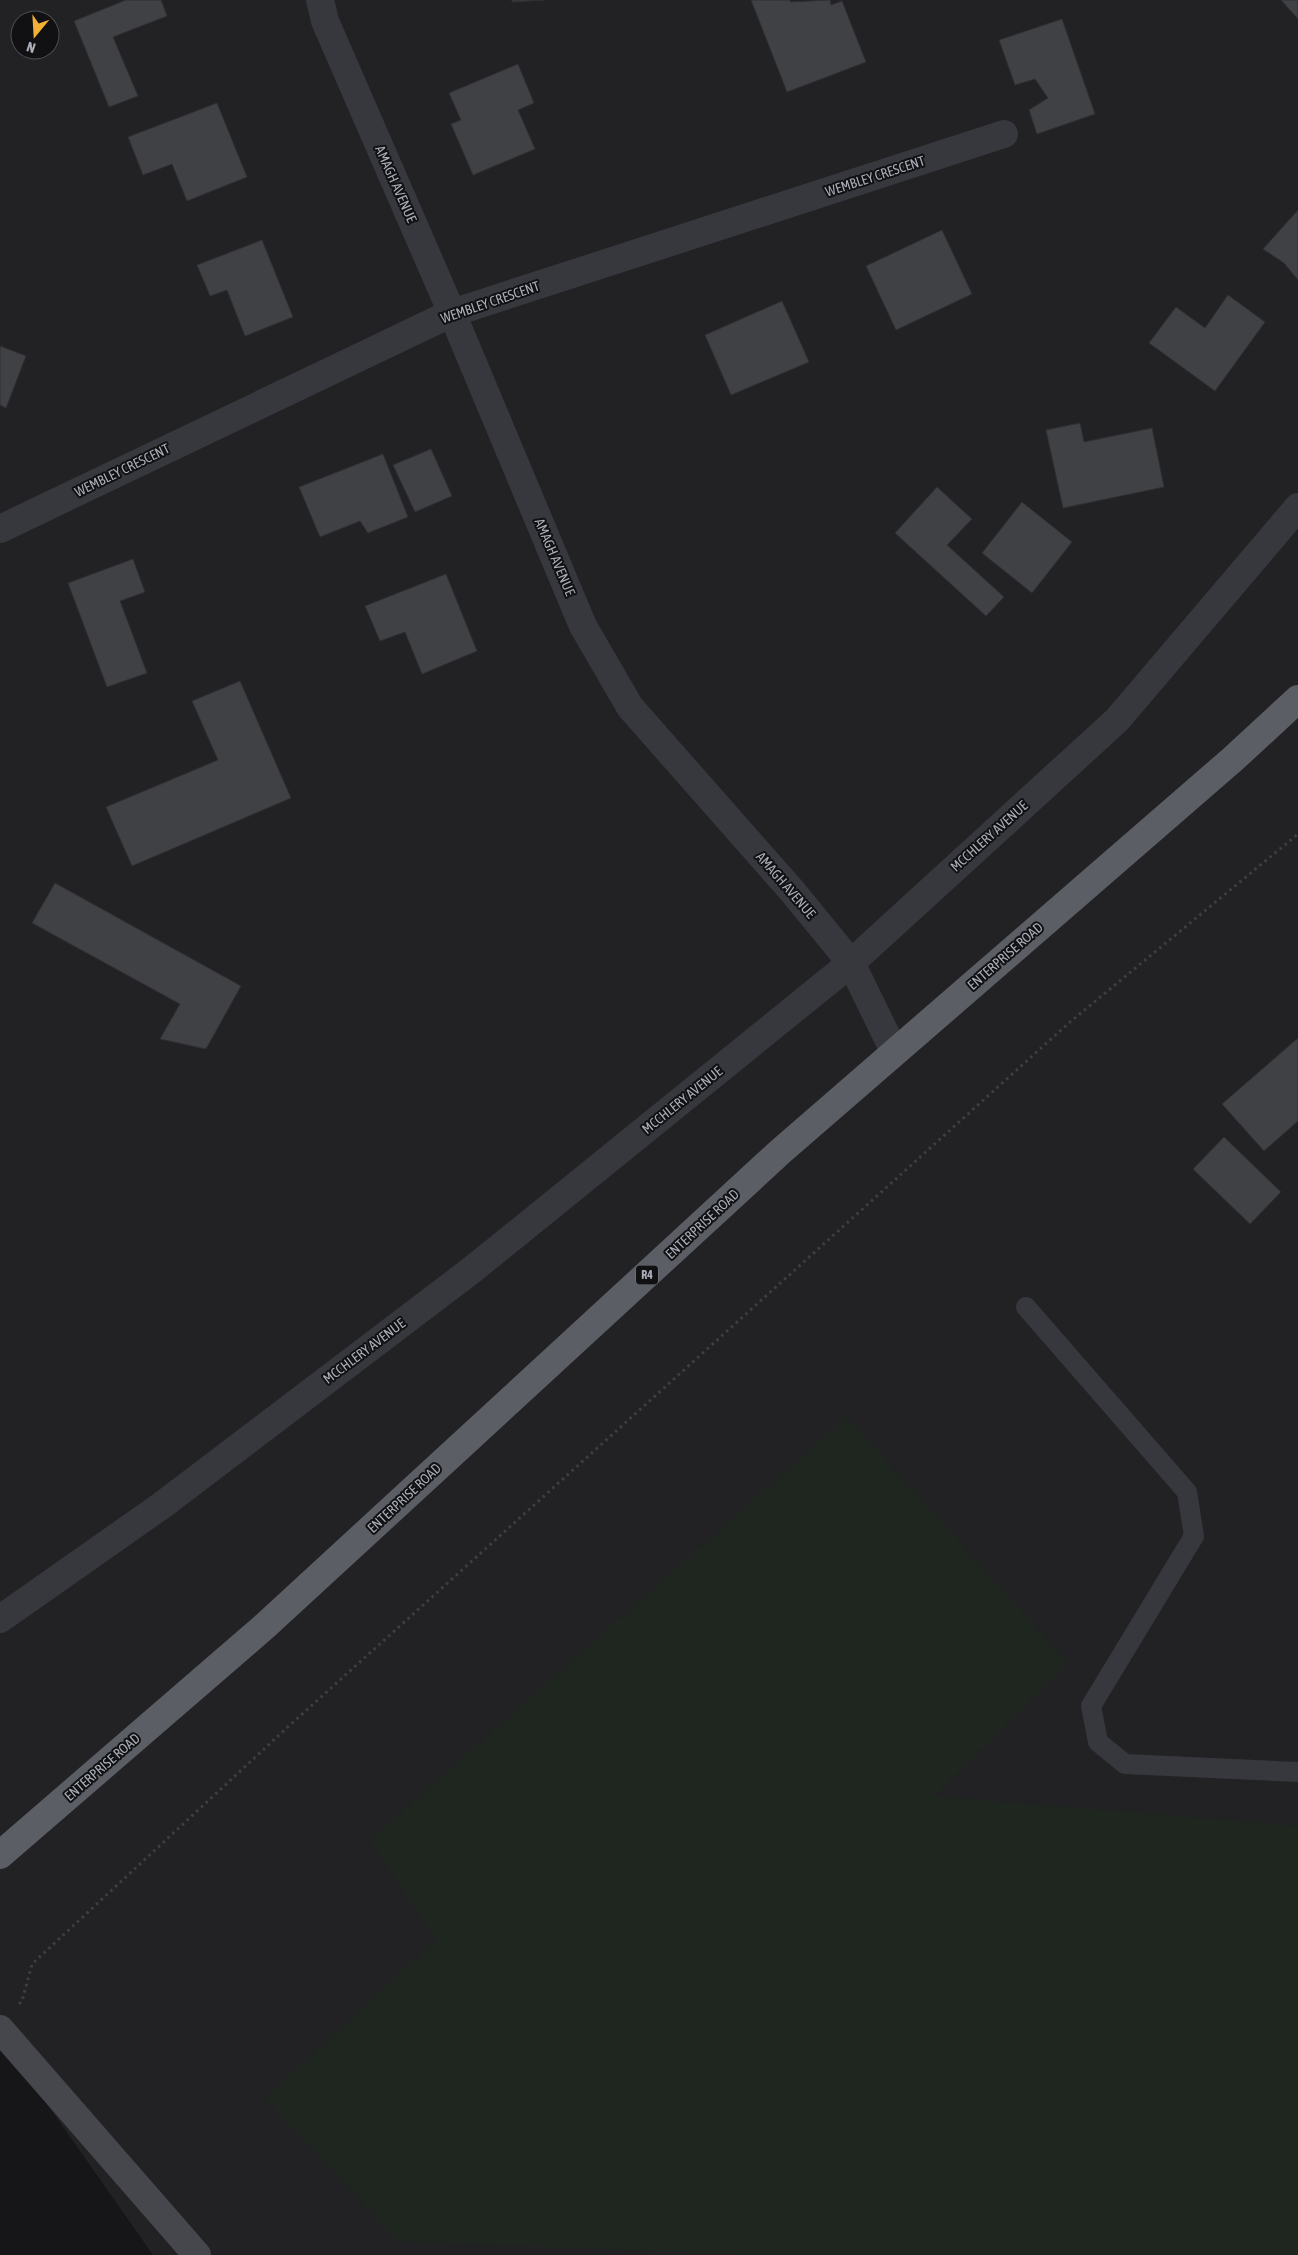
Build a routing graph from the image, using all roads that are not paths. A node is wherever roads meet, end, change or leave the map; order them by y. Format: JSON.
{"nodes":[{"id":1,"x":320,"y":0,"type":"edge"},
{"id":2,"x":1004,"y":134,"type":"dead end"},
{"id":3,"x":452,"y":313,"type":"junction"},
{"id":4,"x":1298,"y":507,"type":"edge"},
{"id":5,"x":0,"y":529,"type":"edge"},
{"id":6,"x":1298,"y":699,"type":"edge"},
{"id":7,"x":851,"y":963,"type":"junction"},
{"id":8,"x":894,"y":1051,"type":"junction"},
{"id":9,"x":1026,"y":1307,"type":"dead end"},
{"id":10,"x":0,"y":1619,"type":"edge"},
{"id":11,"x":1298,"y":1772,"type":"edge"},
{"id":12,"x":0,"y":1855,"type":"edge"},
{"id":13,"x":0,"y":2029,"type":"edge"},
{"id":14,"x":197,"y":2255,"type":"edge"}],
"edges":[{"from":1,"to":3,"type":"street","name":"AMAGH AVENUE"},
{"from":2,"to":3,"type":"street","name":"WEMBLEY CRESCENT"},
{"from":3,"to":5,"type":"street","name":"WEMBLEY CRESCENT"},
{"from":3,"to":7,"type":"street","name":"AMAGH AVENUE"},
{"from":4,"to":7,"type":"street","name":"MCCHLERY AVENUE"},
{"from":6,"to":8,"type":"highway","name":"ENTERPRISE ROAD","number":"R4"},
{"from":7,"to":8,"type":"street","name":"AMAGH AVENUE"},
{"from":7,"to":10,"type":"street","name":"MCCHLERY AVENUE"},
{"from":8,"to":12,"type":"highway","name":"ENTERPRISE ROAD","number":"R4"},
{"from":9,"to":11,"type":"lane"},
{"from":13,"to":14,"type":"main road"}]}
